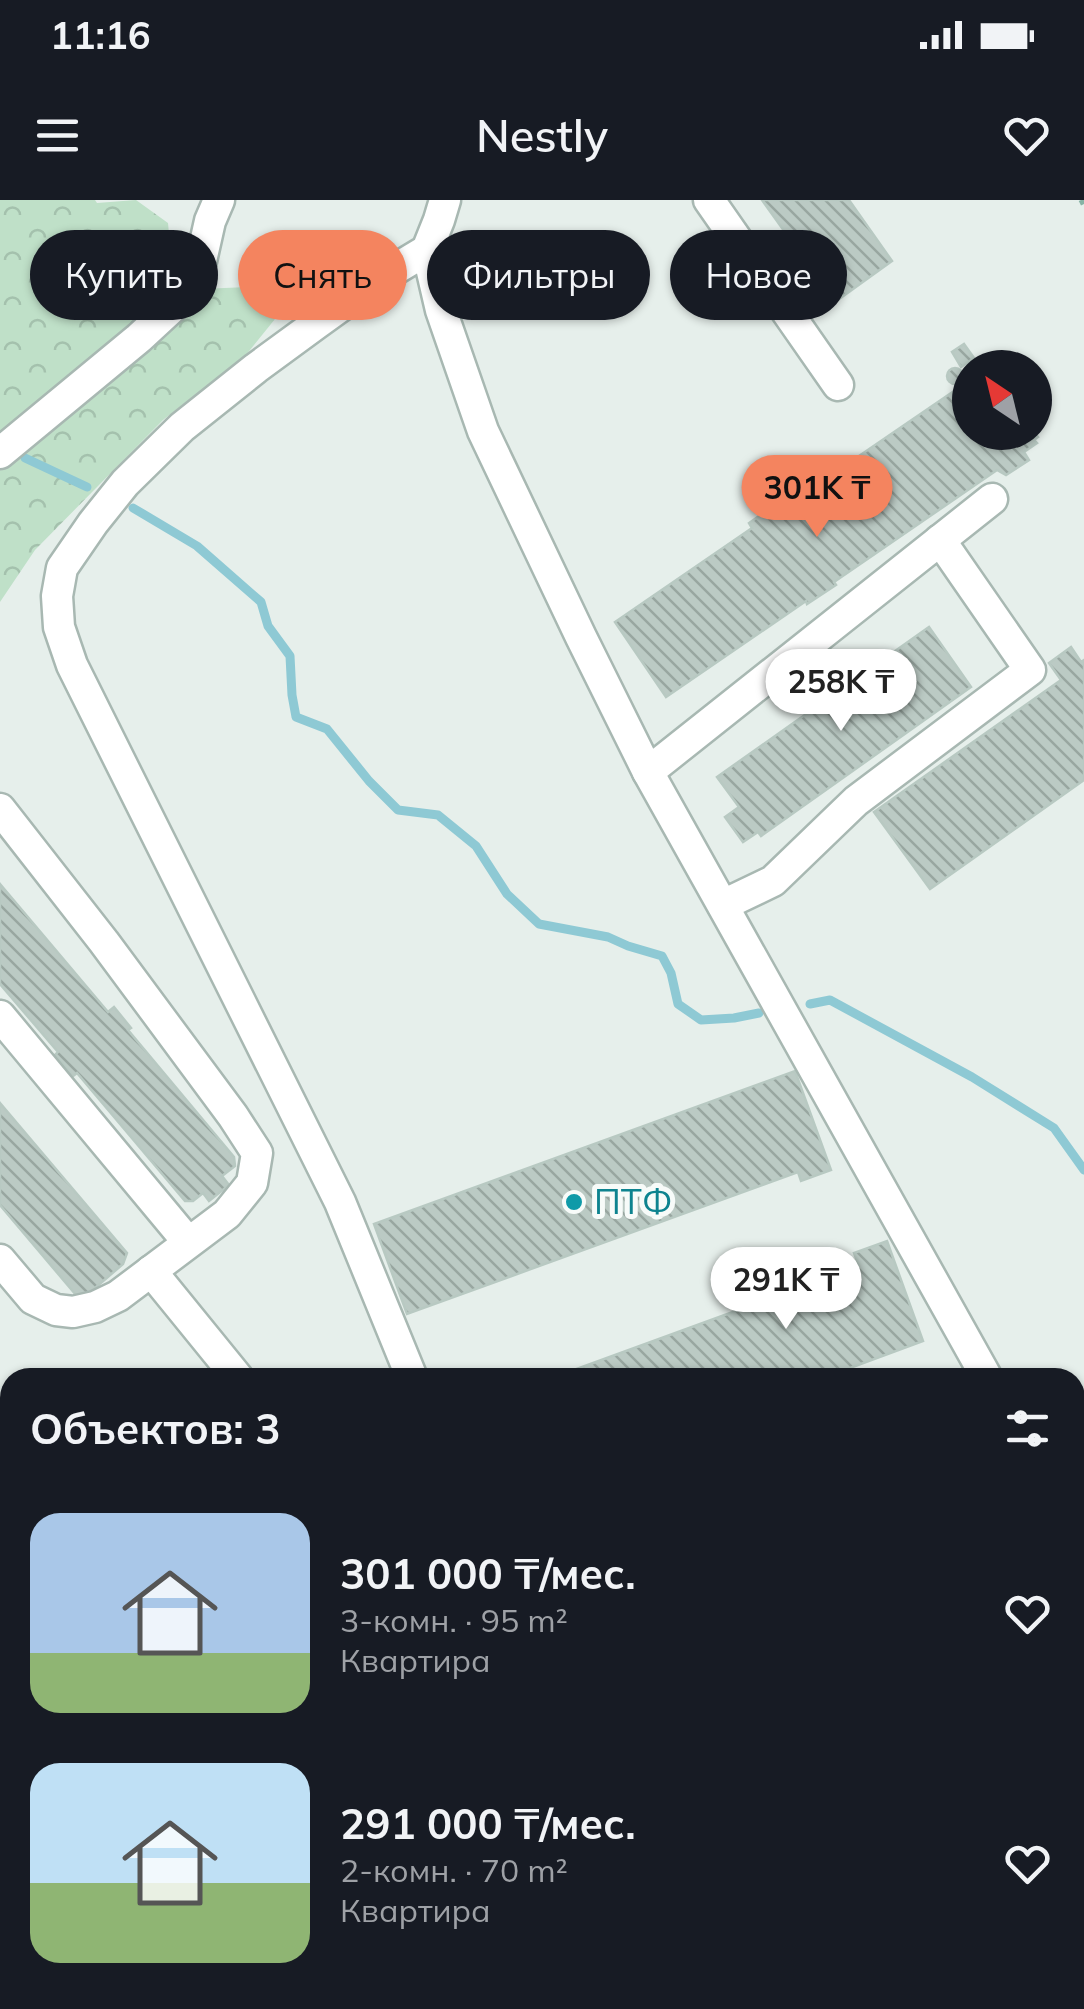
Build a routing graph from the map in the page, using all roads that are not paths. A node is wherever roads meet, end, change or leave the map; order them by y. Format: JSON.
{"nodes":[{"id":1,"x":220,"y":200,"type":"edge"},
{"id":2,"x":444,"y":200,"type":"edge"},
{"id":3,"x":709,"y":200,"type":"edge"},
{"id":4,"x":426,"y":250,"type":"junction"},
{"id":5,"x":838,"y":385,"type":"dead end"},
{"id":6,"x":0,"y":452,"type":"edge"},
{"id":7,"x":992,"y":499,"type":"dead end"},
{"id":8,"x":940,"y":540,"type":"junction"},
{"id":9,"x":648,"y":772,"type":"junction"},
{"id":10,"x":0,"y":809,"type":"edge"},
{"id":11,"x":722,"y":905,"type":"junction"},
{"id":12,"x":0,"y":1016,"type":"edge"},
{"id":13,"x":188,"y":1242,"type":"junction"},
{"id":14,"x":0,"y":1260,"type":"edge"},
{"id":15,"x":151,"y":1271,"type":"junction"},
{"id":16,"x":230,"y":1368,"type":"edge"},
{"id":17,"x":408,"y":1368,"type":"edge"},
{"id":18,"x":981,"y":1368,"type":"edge"}],
"edges":[{"from":1,"to":6,"type":"lane"},
{"from":2,"to":4,"type":"lane"},
{"from":3,"to":5,"type":"lane"},
{"from":4,"to":9,"type":"lane"},
{"from":4,"to":17,"type":"lane"},
{"from":7,"to":8,"type":"lane"},
{"from":8,"to":9,"type":"lane"},
{"from":8,"to":11,"type":"lane"},
{"from":9,"to":11,"type":"lane"},
{"from":10,"to":13,"type":"lane"},
{"from":11,"to":18,"type":"lane"},
{"from":12,"to":13,"type":"lane"},
{"from":13,"to":15,"type":"lane"},
{"from":14,"to":15,"type":"lane"},
{"from":15,"to":16,"type":"lane"}]}
